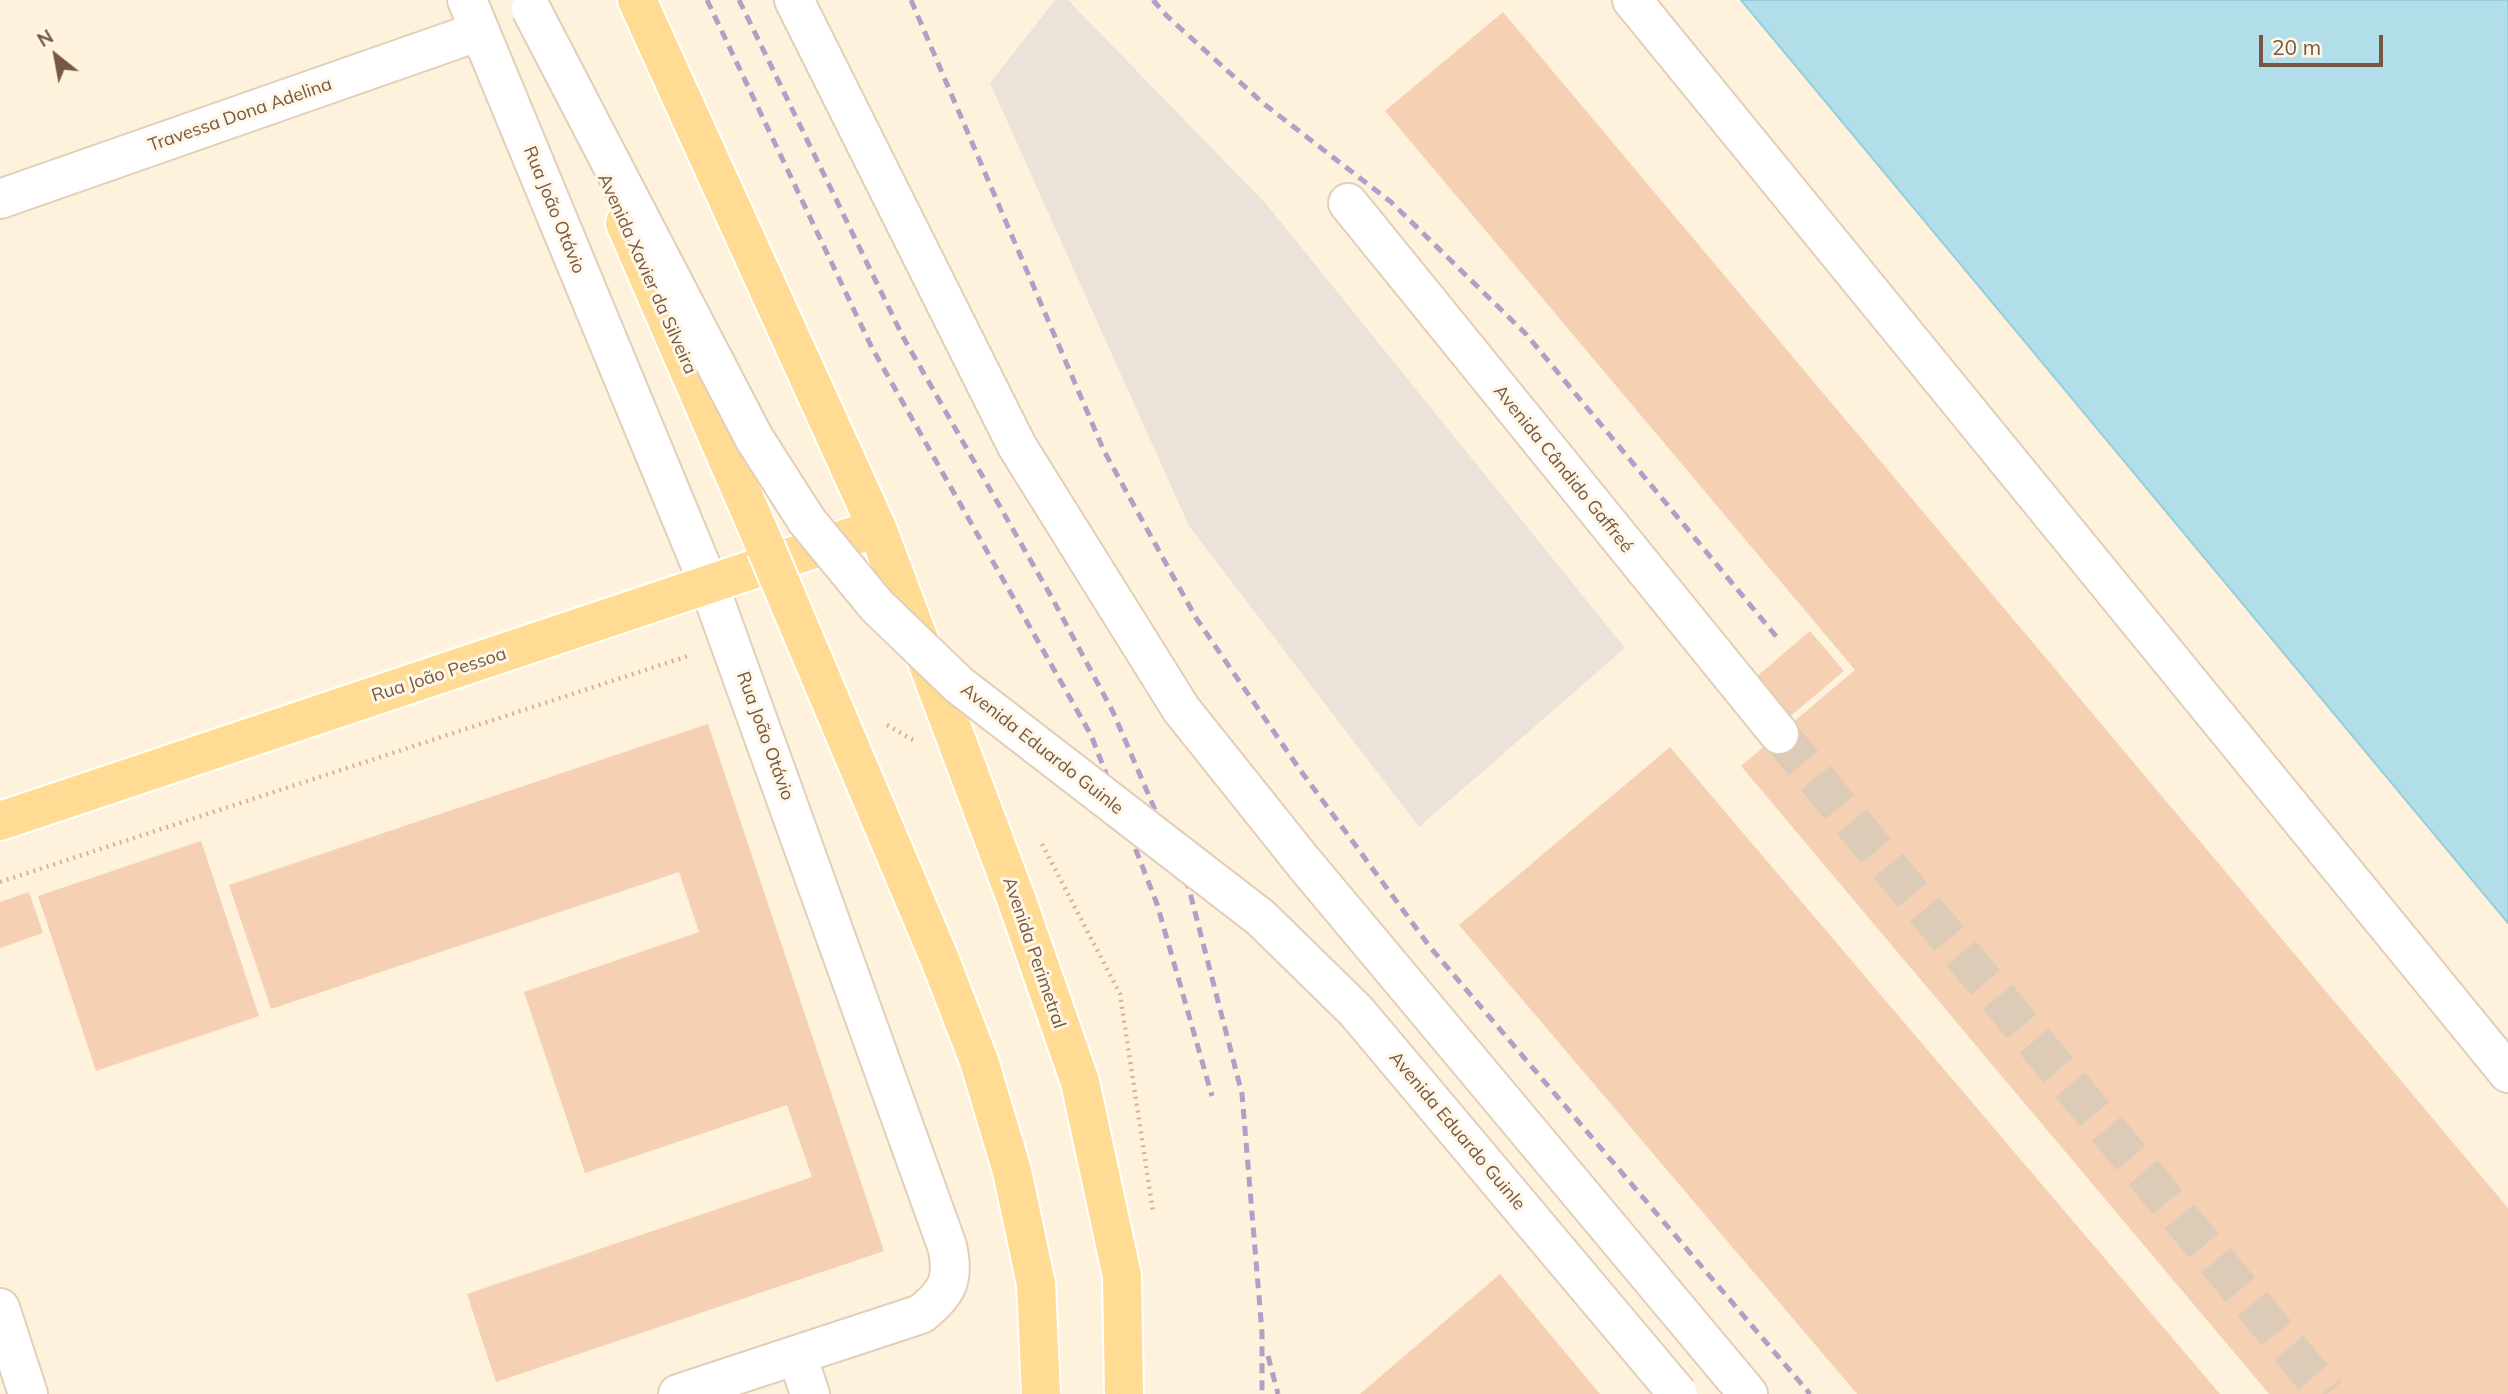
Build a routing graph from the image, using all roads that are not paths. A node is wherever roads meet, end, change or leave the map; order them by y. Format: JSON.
{"nodes":[{"id":1,"x":637,"y":0,"type":"edge"},
{"id":2,"x":794,"y":0,"type":"edge"},
{"id":3,"x":1632,"y":0,"type":"edge"},
{"id":4,"x":529,"y":4,"type":"edge"},
{"id":5,"x":474,"y":15,"type":"edge"},
{"id":6,"x":0,"y":199,"type":"edge"},
{"id":7,"x":1348,"y":203,"type":"dead end"},
{"id":8,"x":877,"y":528,"type":"junction"},
{"id":9,"x":709,"y":585,"type":"junction"},
{"id":10,"x":1779,"y":734,"type":"tunnel mouth"},
{"id":11,"x":0,"y":821,"type":"edge"},
{"id":12,"x":2508,"y":1073,"type":"edge"},
{"id":13,"x":0,"y":1308,"type":"edge"},
{"id":14,"x":797,"y":1354,"type":"junction"},
{"id":15,"x":28,"y":1394,"type":"edge"},
{"id":16,"x":678,"y":1394,"type":"edge"},
{"id":17,"x":810,"y":1394,"type":"edge"},
{"id":18,"x":1041,"y":1394,"type":"edge"},
{"id":19,"x":1124,"y":1394,"type":"edge"},
{"id":20,"x":1678,"y":1394,"type":"edge"},
{"id":21,"x":1748,"y":1394,"type":"edge"}],
"edges":[{"from":1,"to":8,"type":"main road"},
{"from":2,"to":21,"type":"street"},
{"from":3,"to":12,"type":"street"},
{"from":4,"to":18,"type":"main road","name":"Avenida Xavier da Silveira","bridge":true},
{"from":4,"to":20,"type":"street","name":"Avenida Eduardo Guinle","bridge":true},
{"from":5,"to":6,"type":"street","name":"Travessa Dona Adelina"},
{"from":5,"to":9,"type":"street","name":"Rua João Otávio"},
{"from":7,"to":10,"type":"street","name":"Avenida Cândido Gaffreé"},
{"from":8,"to":9,"type":"main road","name":"Rua João Pessoa"},
{"from":8,"to":19,"type":"main road","name":"Avenida Perimetral"},
{"from":9,"to":11,"type":"main road","name":"Rua João Pessoa"},
{"from":9,"to":14,"type":"street","name":"Rua João Otávio"},
{"from":13,"to":15,"type":"street"},
{"from":14,"to":16,"type":"street","name":"Rua João Otávio"},
{"from":14,"to":17,"type":"street"}]}
